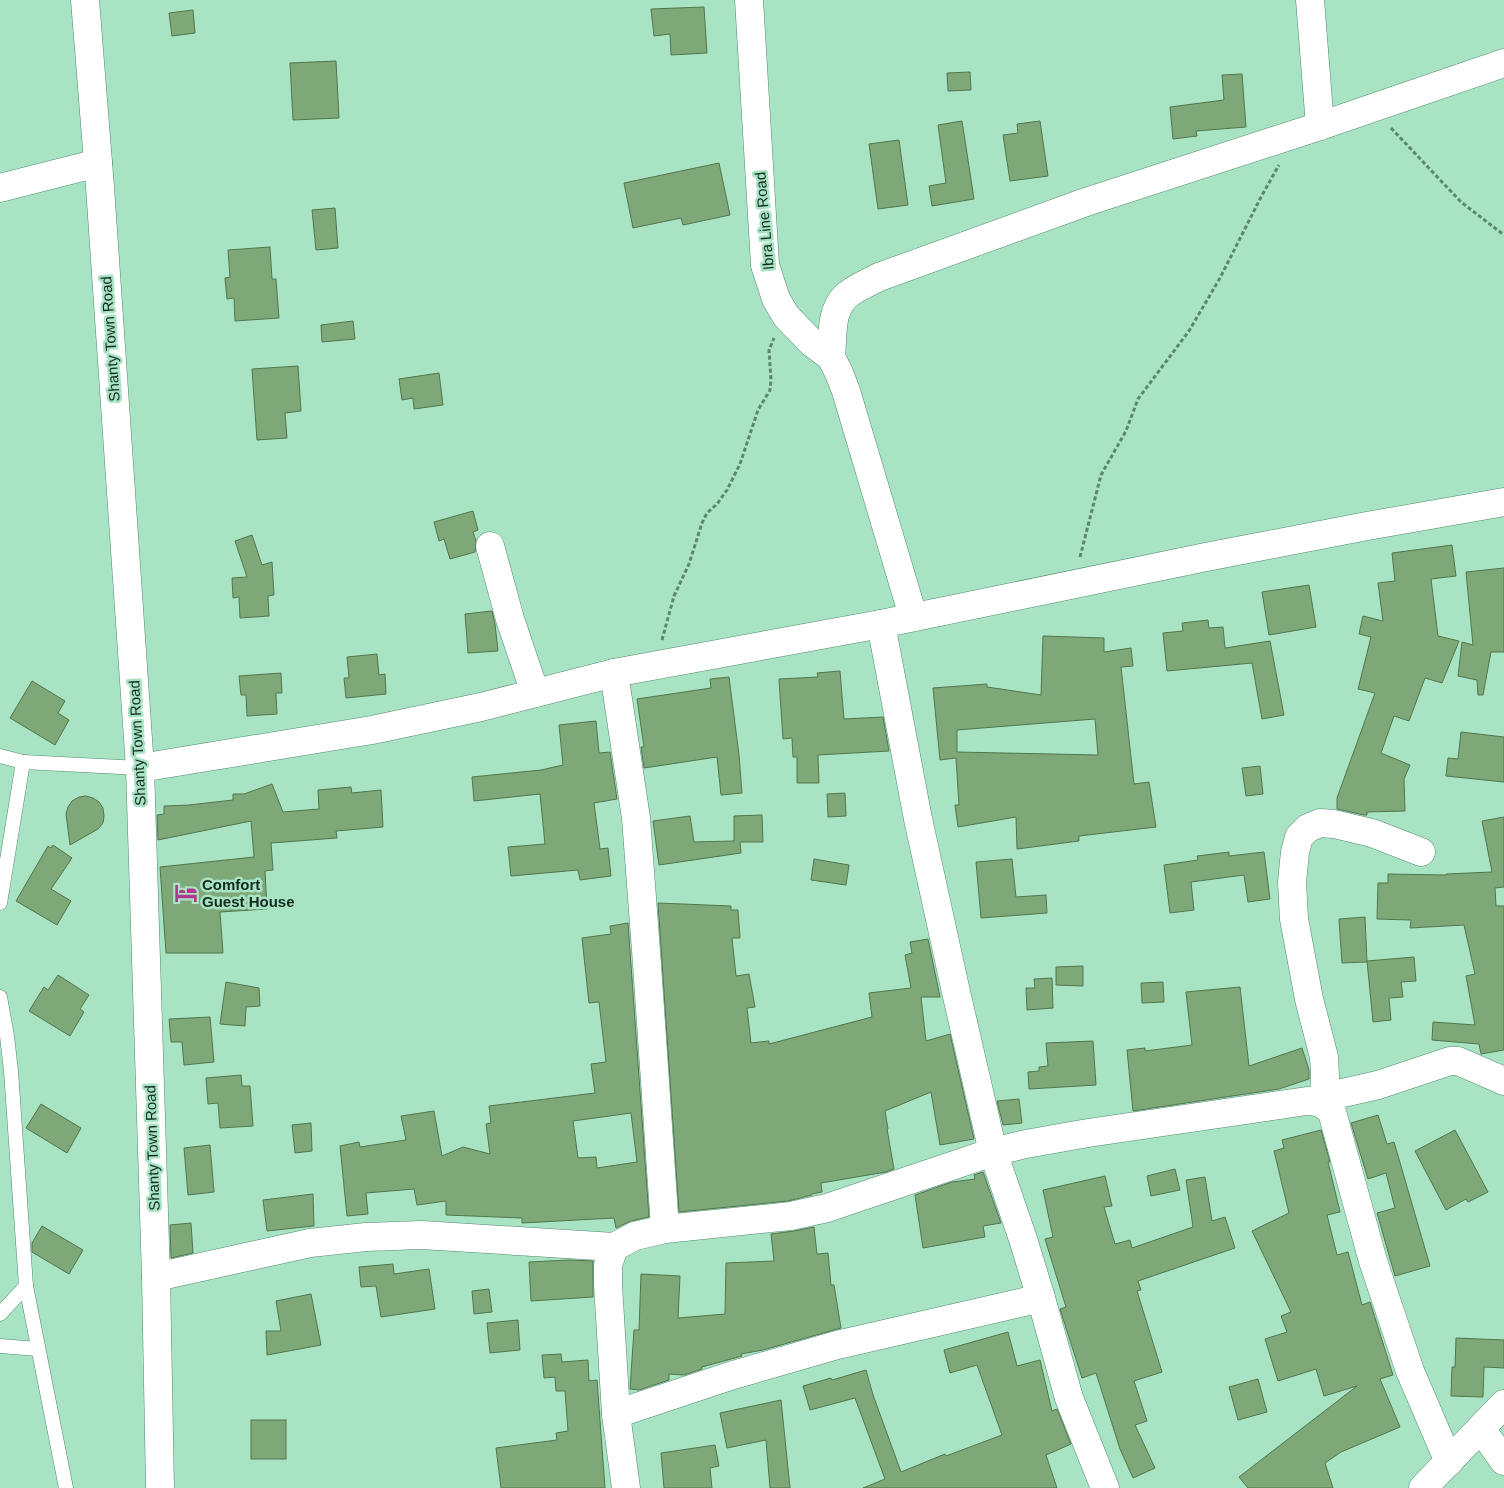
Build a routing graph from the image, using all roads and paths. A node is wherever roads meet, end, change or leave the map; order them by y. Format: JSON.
{"nodes":[{"id":1,"x":85,"y":0,"type":"edge"},
{"id":2,"x":749,"y":0,"type":"edge"},
{"id":3,"x":1310,"y":0,"type":"edge"},
{"id":4,"x":1504,"y":63,"type":"edge"},
{"id":5,"x":1372,"y":108,"type":"junction"},
{"id":6,"x":1307,"y":129,"type":"junction"},
{"id":7,"x":98,"y":163,"type":"junction"},
{"id":8,"x":0,"y":188,"type":"edge"},
{"id":9,"x":1504,"y":235,"type":"edge"},
{"id":10,"x":786,"y":316,"type":"junction"},
{"id":11,"x":831,"y":357,"type":"junction"},
{"id":12,"x":1504,"y":502,"type":"edge"},
{"id":13,"x":490,"y":546,"type":"dead end"},
{"id":14,"x":1072,"y":584,"type":"junction"},
{"id":15,"x":914,"y":616,"type":"junction"},
{"id":16,"x":881,"y":624,"type":"junction"},
{"id":17,"x":657,"y":665,"type":"junction"},
{"id":18,"x":614,"y":673,"type":"junction"},
{"id":19,"x":535,"y":693,"type":"junction"},
{"id":20,"x":0,"y":756,"type":"edge"},
{"id":21,"x":23,"y":762,"type":"junction"},
{"id":22,"x":140,"y":768,"type":"junction"},
{"id":23,"x":1421,"y":852,"type":"dead end"},
{"id":24,"x":0,"y":903,"type":"edge"},
{"id":25,"x":0,"y":997,"type":"edge"},
{"id":26,"x":1504,"y":1081,"type":"edge"},
{"id":27,"x":1324,"y":1100,"type":"junction"},
{"id":28,"x":993,"y":1152,"type":"junction"},
{"id":29,"x":665,"y":1229,"type":"junction"},
{"id":30,"x":614,"y":1247,"type":"junction"},
{"id":31,"x":156,"y":1278,"type":"junction"},
{"id":32,"x":26,"y":1286,"type":"junction"},
{"id":33,"x":1041,"y":1298,"type":"junction"},
{"id":34,"x":0,"y":1314,"type":"edge"},
{"id":35,"x":0,"y":1346,"type":"edge"},
{"id":36,"x":38,"y":1350,"type":"junction"},
{"id":37,"x":1504,"y":1404,"type":"edge"},
{"id":38,"x":616,"y":1414,"type":"junction"},
{"id":39,"x":1481,"y":1429,"type":"junction"},
{"id":40,"x":1504,"y":1461,"type":"edge"},
{"id":41,"x":1449,"y":1462,"type":"junction"},
{"id":42,"x":66,"y":1488,"type":"edge"},
{"id":43,"x":160,"y":1488,"type":"edge"},
{"id":44,"x":626,"y":1488,"type":"edge"},
{"id":45,"x":1105,"y":1488,"type":"edge"},
{"id":46,"x":1423,"y":1488,"type":"edge"}],
"edges":[{"from":1,"to":7,"type":"street","name":"Shanty Town Road"},
{"from":2,"to":10,"type":"street","name":"Ibra Line Road"},
{"from":3,"to":6,"type":"street"},
{"from":4,"to":5,"type":"street"},
{"from":5,"to":6,"type":"street"},
{"from":5,"to":9,"type":"path"},
{"from":6,"to":11,"type":"street"},
{"from":6,"to":14,"type":"path"},
{"from":7,"to":8,"type":"street"},
{"from":7,"to":22,"type":"street","name":"Shanty Town Road"},
{"from":10,"to":11,"type":"street","name":"Ibra Line Road"},
{"from":10,"to":17,"type":"path"},
{"from":11,"to":15,"type":"street","name":"Ibra Line Road"},
{"from":12,"to":14,"type":"street"},
{"from":13,"to":19,"type":"street"},
{"from":14,"to":15,"type":"street"},
{"from":15,"to":16,"type":"street"},
{"from":16,"to":17,"type":"street"},
{"from":16,"to":28,"type":"street"},
{"from":17,"to":18,"type":"street"},
{"from":18,"to":19,"type":"street"},
{"from":18,"to":29,"type":"street"},
{"from":19,"to":22,"type":"street"},
{"from":20,"to":21,"type":"lane"},
{"from":21,"to":22,"type":"lane"},
{"from":21,"to":24,"type":"lane"},
{"from":22,"to":31,"type":"street","name":"Shanty Town Road"},
{"from":23,"to":27,"type":"street"},
{"from":25,"to":32,"type":"lane"},
{"from":26,"to":27,"type":"street"},
{"from":27,"to":28,"type":"street"},
{"from":27,"to":41,"type":"street"},
{"from":28,"to":29,"type":"street"},
{"from":28,"to":33,"type":"street"},
{"from":29,"to":30,"type":"street"},
{"from":30,"to":31,"type":"street"},
{"from":30,"to":38,"type":"street"},
{"from":31,"to":43,"type":"street","name":"Shanty Town Road"},
{"from":32,"to":34,"type":"lane"},
{"from":32,"to":36,"type":"lane"},
{"from":33,"to":38,"type":"street"},
{"from":33,"to":45,"type":"street"},
{"from":35,"to":36,"type":"lane"},
{"from":36,"to":42,"type":"lane"},
{"from":37,"to":39,"type":"street"},
{"from":38,"to":44,"type":"street"},
{"from":39,"to":40,"type":"street"},
{"from":39,"to":41,"type":"street"},
{"from":41,"to":46,"type":"street"}]}
